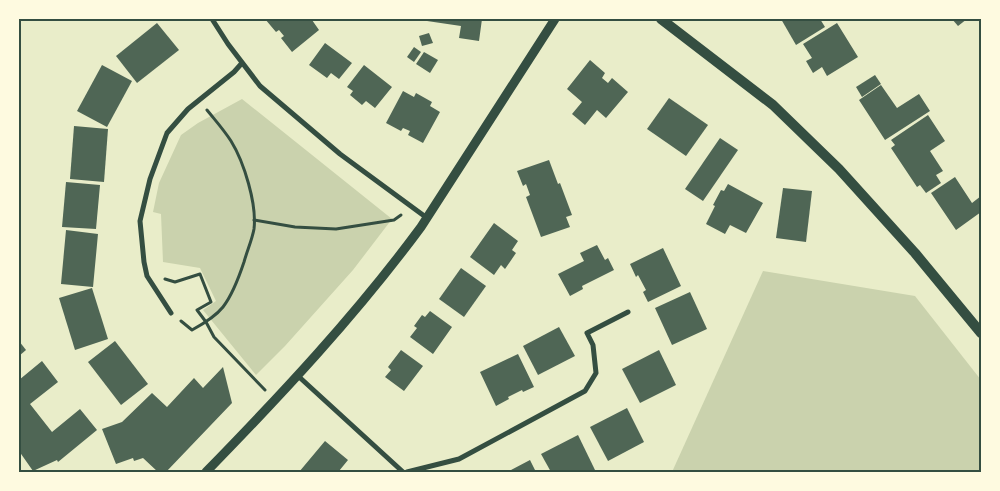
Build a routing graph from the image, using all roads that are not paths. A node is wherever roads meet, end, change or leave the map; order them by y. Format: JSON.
{"nodes":[{"id":1,"x":212,"y":19,"type":"edge"},
{"id":2,"x":555,"y":19,"type":"edge"},
{"id":3,"x":661,"y":19,"type":"edge"},
{"id":4,"x":242,"y":63,"type":"junction"},
{"id":5,"x":427,"y":218,"type":"junction"},
{"id":6,"x":628,"y":312,"type":"dead end"},
{"id":7,"x":171,"y":313,"type":"road end"},
{"id":8,"x":981,"y":333,"type":"edge"},
{"id":9,"x":297,"y":375,"type":"junction"},
{"id":10,"x":206,"y":472,"type":"edge"},
{"id":11,"x":403,"y":472,"type":"edge"},
{"id":12,"x":407,"y":472,"type":"edge"}],
"edges":[{"from":1,"to":4,"type":"street"},
{"from":2,"to":5,"type":"street"},
{"from":3,"to":8,"type":"main road"},
{"from":4,"to":5,"type":"street"},
{"from":4,"to":7,"type":"street"},
{"from":5,"to":9,"type":"street"},
{"from":6,"to":12,"type":"street"},
{"from":9,"to":10,"type":"street"},
{"from":9,"to":11,"type":"street"}]}
